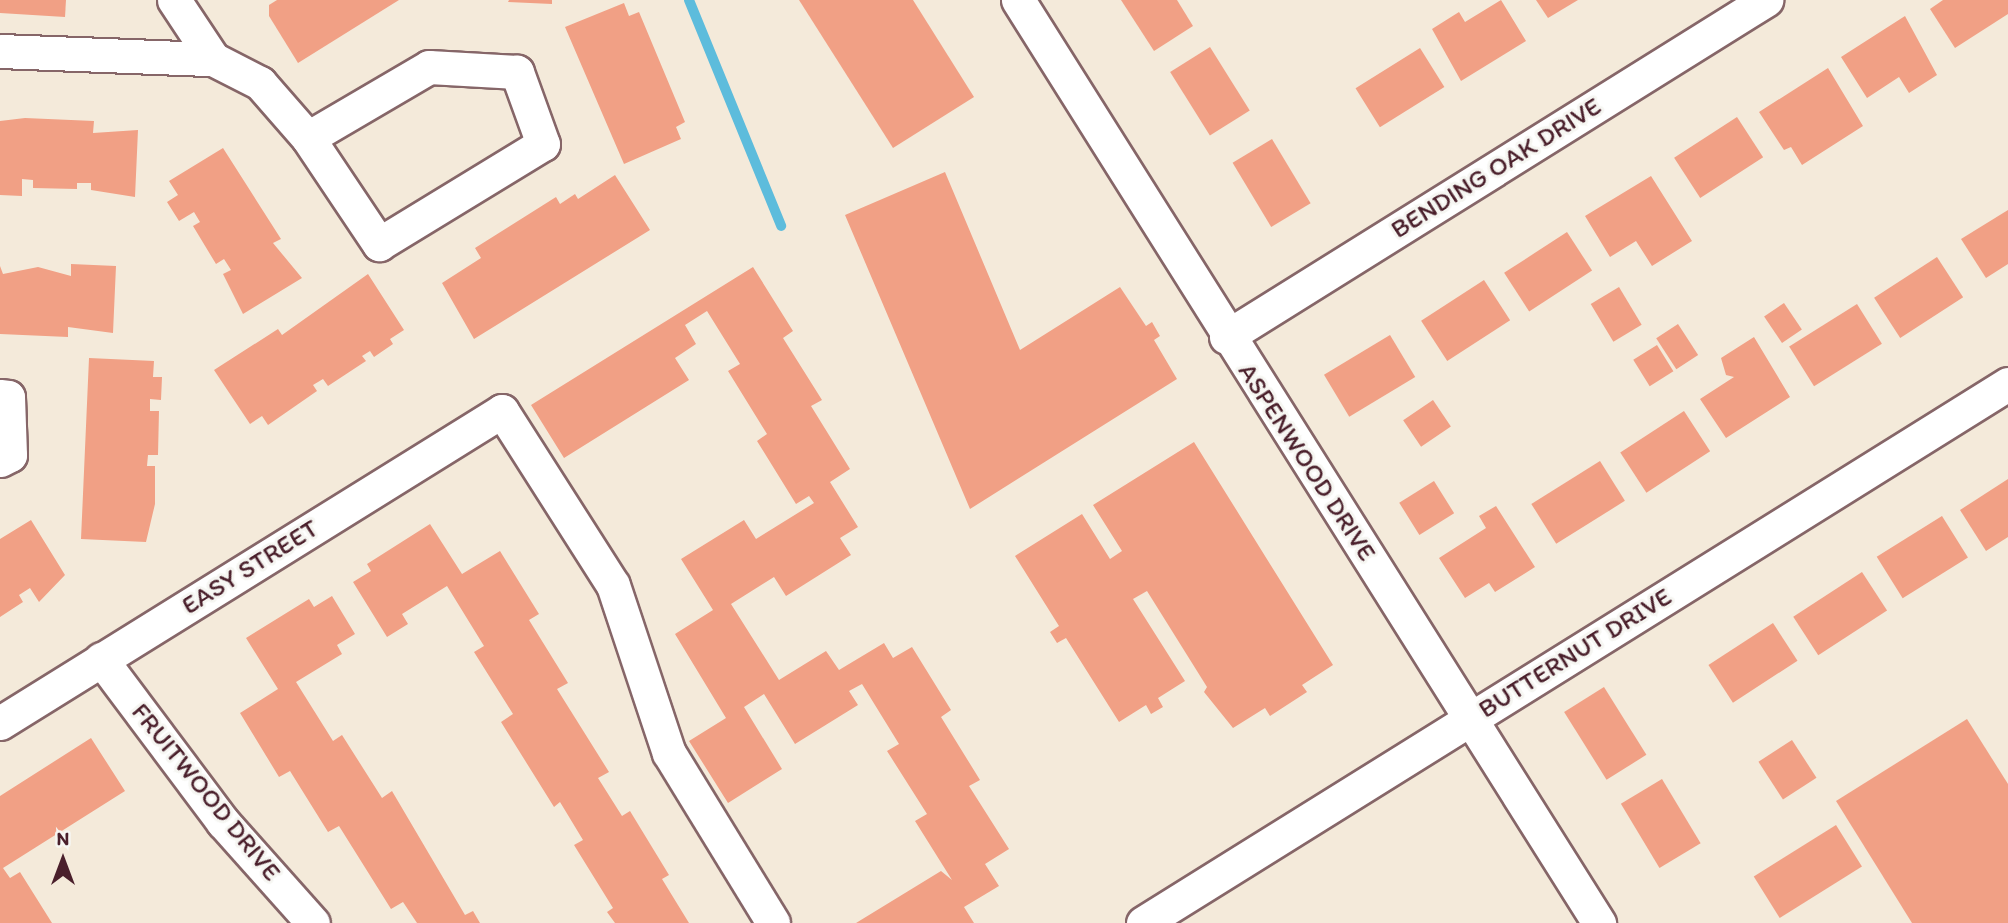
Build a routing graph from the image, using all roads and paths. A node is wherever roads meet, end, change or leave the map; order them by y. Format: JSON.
{"nodes":[{"id":1,"x":174,"y":0,"type":"edge"},
{"id":2,"x":1018,"y":0,"type":"edge"},
{"id":3,"x":1766,"y":0,"type":"edge"},
{"id":4,"x":0,"y":51,"type":"edge"},
{"id":5,"x":213,"y":59,"type":"junction"},
{"id":6,"x":308,"y":138,"type":"junction"},
{"id":7,"x":1226,"y":337,"type":"junction"},
{"id":8,"x":2008,"y":384,"type":"edge"},
{"id":9,"x":0,"y":397,"type":"edge"},
{"id":10,"x":0,"y":460,"type":"edge"},
{"id":11,"x":101,"y":659,"type":"junction"},
{"id":12,"x":1471,"y":718,"type":"junction"},
{"id":13,"x":0,"y":723,"type":"edge"},
{"id":14,"x":313,"y":923,"type":"edge"},
{"id":15,"x":774,"y":923,"type":"edge"},
{"id":16,"x":1143,"y":923,"type":"edge"},
{"id":17,"x":1599,"y":923,"type":"edge"}],
"edges":[{"from":1,"to":5,"type":"street"},
{"from":2,"to":7,"type":"street","name":"ASPENWOOD DRIVE"},
{"from":3,"to":7,"type":"street","name":"BENDING OAK DRIVE"},
{"from":4,"to":5,"type":"street"},
{"from":5,"to":6,"type":"street"},
{"from":6,"to":6,"type":"street"},
{"from":7,"to":12,"type":"street","name":"ASPENWOOD DRIVE"},
{"from":8,"to":12,"type":"street","name":"BUTTERNUT DRIVE"},
{"from":9,"to":10,"type":"street"},
{"from":11,"to":13,"type":"street","name":"EASY STREET"},
{"from":11,"to":14,"type":"street","name":"FRUITWOOD DRIVE"},
{"from":11,"to":15,"type":"street","name":"EASY STREET"},
{"from":12,"to":16,"type":"street","name":"BUTTERNUT DRIVE"},
{"from":12,"to":17,"type":"street","name":"ASPENWOOD DRIVE"}]}
